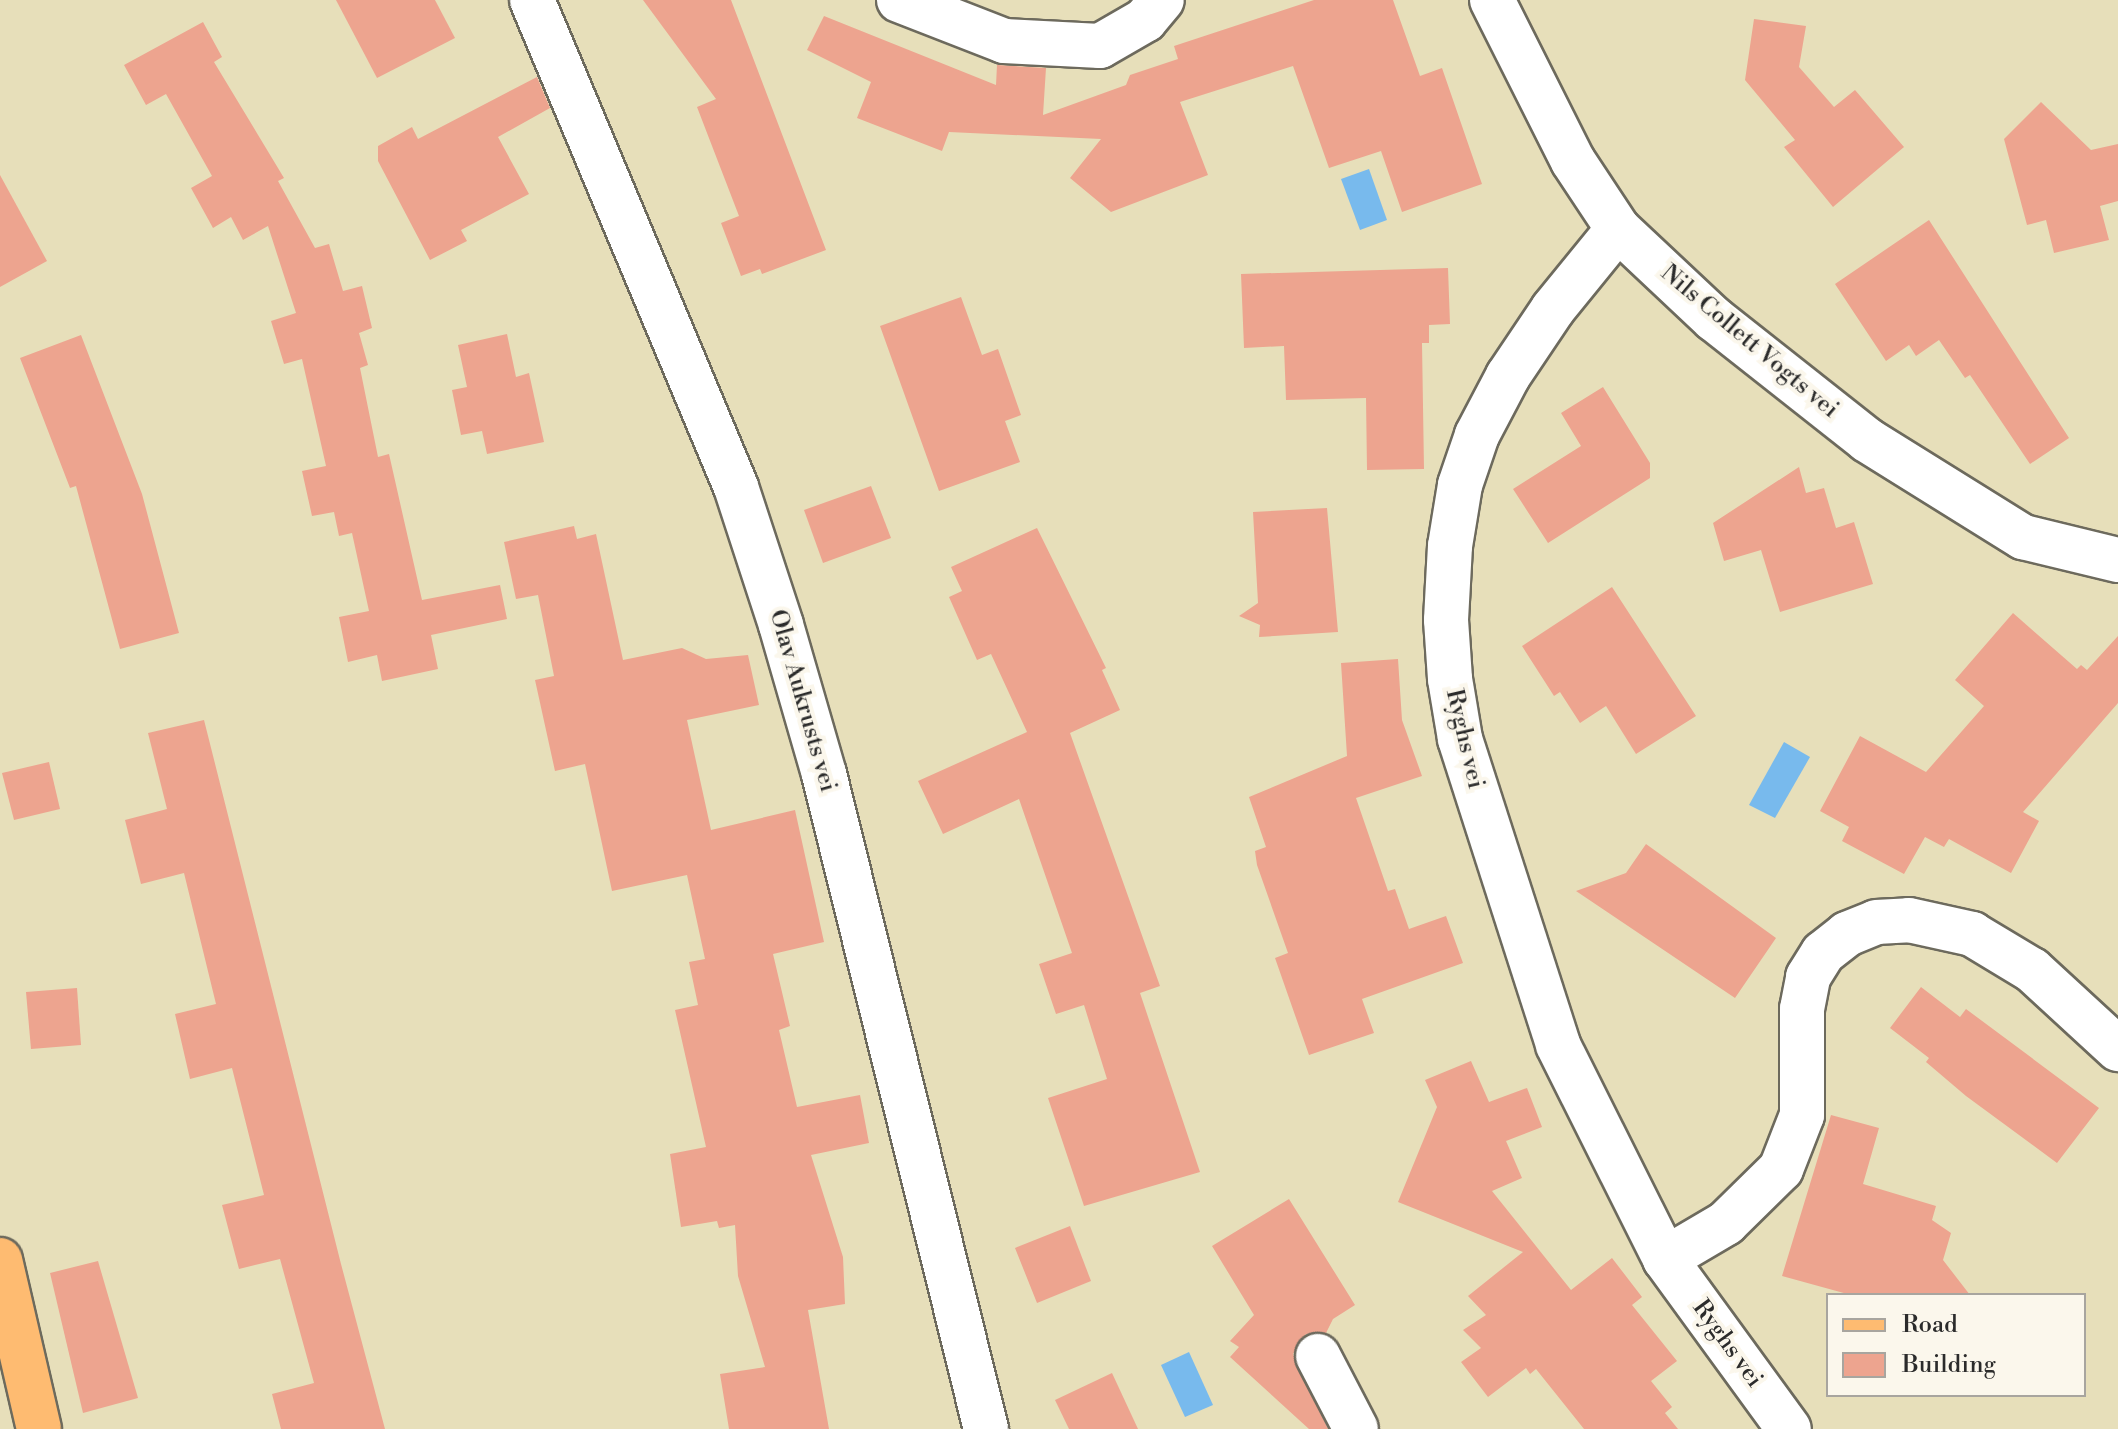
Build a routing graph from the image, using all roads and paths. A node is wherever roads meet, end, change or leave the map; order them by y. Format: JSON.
{"nodes":[{"id":1,"x":532,"y":0,"type":"edge"},
{"id":2,"x":899,"y":0,"type":"edge"},
{"id":3,"x":1162,"y":0,"type":"edge"},
{"id":4,"x":1492,"y":0,"type":"edge"},
{"id":5,"x":1618,"y":229,"type":"junction"},
{"id":6,"x":2118,"y":560,"type":"edge"},
{"id":7,"x":2118,"y":1049,"type":"edge"},
{"id":8,"x":1665,"y":1259,"type":"junction"},
{"id":9,"x":0,"y":1260,"type":"edge"},
{"id":10,"x":1318,"y":1356,"type":"dead end"},
{"id":11,"x":39,"y":1429,"type":"edge"},
{"id":12,"x":986,"y":1429,"type":"edge"},
{"id":13,"x":1356,"y":1429,"type":"edge"},
{"id":14,"x":1789,"y":1429,"type":"edge"}],
"edges":[{"from":1,"to":12,"type":"street","name":"Olav Aukrusts vei"},
{"from":2,"to":3,"type":"street"},
{"from":4,"to":5,"type":"street","name":"Nils Collett Vogts vei"},
{"from":5,"to":6,"type":"street","name":"Nils Collett Vogts vei"},
{"from":5,"to":8,"type":"street","name":"Ryghs vei"},
{"from":7,"to":8,"type":"street"},
{"from":8,"to":14,"type":"street","name":"Ryghs vei"},
{"from":9,"to":11,"type":"main road"},
{"from":10,"to":13,"type":"street"}]}
